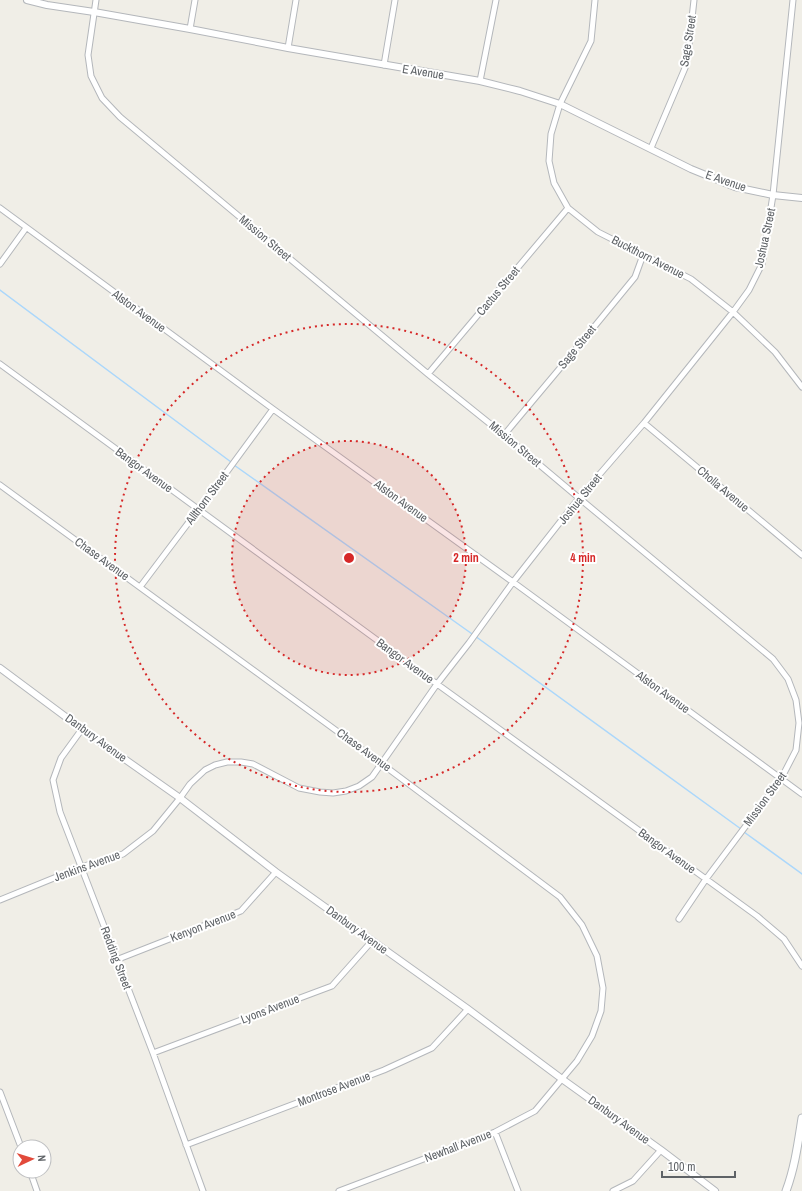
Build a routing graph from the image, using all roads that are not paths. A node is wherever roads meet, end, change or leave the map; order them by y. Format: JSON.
{"nodes":[{"id":1,"x":27,"y":0,"type":"edge"},
{"id":2,"x":96,"y":0,"type":"edge"},
{"id":3,"x":195,"y":0,"type":"edge"},
{"id":4,"x":296,"y":0,"type":"edge"},
{"id":5,"x":395,"y":0,"type":"edge"},
{"id":6,"x":496,"y":0,"type":"edge"},
{"id":7,"x":596,"y":0,"type":"edge"},
{"id":8,"x":694,"y":0,"type":"edge"},
{"id":9,"x":793,"y":0,"type":"edge"},
{"id":10,"x":94,"y":12,"type":"junction"},
{"id":11,"x":190,"y":29,"type":"junction"},
{"id":12,"x":288,"y":48,"type":"junction"},
{"id":13,"x":384,"y":65,"type":"junction"},
{"id":14,"x":480,"y":82,"type":"junction"},
{"id":15,"x":560,"y":104,"type":"junction"},
{"id":16,"x":651,"y":148,"type":"junction"},
{"id":17,"x":773,"y":195,"type":"junction"},
{"id":18,"x":802,"y":198,"type":"edge"},
{"id":19,"x":0,"y":208,"type":"edge"},
{"id":20,"x":568,"y":208,"type":"junction"},
{"id":21,"x":26,"y":228,"type":"junction"},
{"id":22,"x":643,"y":255,"type":"junction"},
{"id":23,"x":0,"y":264,"type":"edge"},
{"id":24,"x":733,"y":312,"type":"junction"},
{"id":25,"x":0,"y":364,"type":"edge"},
{"id":26,"x":428,"y":374,"type":"junction"},
{"id":27,"x":802,"y":387,"type":"edge"},
{"id":28,"x":272,"y":409,"type":"junction"},
{"id":29,"x":644,"y":423,"type":"junction"},
{"id":30,"x":504,"y":435,"type":"junction"},
{"id":31,"x":0,"y":485,"type":"edge"},
{"id":32,"x":579,"y":498,"type":"junction"},
{"id":33,"x":198,"y":510,"type":"junction"},
{"id":34,"x":802,"y":555,"type":"edge"},
{"id":35,"x":513,"y":582,"type":"junction"},
{"id":36,"x":140,"y":587,"type":"junction"},
{"id":37,"x":0,"y":668,"type":"edge"},
{"id":38,"x":438,"y":684,"type":"junction"},
{"id":39,"x":82,"y":729,"type":"junction"},
{"id":40,"x":382,"y":764,"type":"junction"},
{"id":41,"x":781,"y":779,"type":"junction"},
{"id":42,"x":802,"y":794,"type":"edge"},
{"id":43,"x":180,"y":798,"type":"junction"},
{"id":44,"x":81,"y":867,"type":"junction"},
{"id":45,"x":276,"y":872,"type":"junction"},
{"id":46,"x":706,"y":879,"type":"junction"},
{"id":47,"x":0,"y":900,"type":"edge"},
{"id":48,"x":679,"y":920,"type":"dead end"},
{"id":49,"x":372,"y":941,"type":"junction"},
{"id":50,"x":116,"y":960,"type":"junction"},
{"id":51,"x":802,"y":966,"type":"edge"},
{"id":52,"x":468,"y":1009,"type":"junction"},
{"id":53,"x":153,"y":1053,"type":"junction"},
{"id":54,"x":562,"y":1079,"type":"junction"},
{"id":55,"x":0,"y":1092,"type":"edge"},
{"id":56,"x":6,"y":1107,"type":"junction"},
{"id":57,"x":0,"y":1109,"type":"edge"},
{"id":58,"x":802,"y":1118,"type":"edge"},
{"id":59,"x":495,"y":1132,"type":"junction"},
{"id":60,"x":18,"y":1139,"type":"edge"},
{"id":61,"x":186,"y":1145,"type":"junction"},
{"id":62,"x":661,"y":1150,"type":"junction"},
{"id":63,"x":33,"y":1179,"type":"edge"},
{"id":64,"x":37,"y":1191,"type":"edge"},
{"id":65,"x":203,"y":1191,"type":"edge"},
{"id":66,"x":339,"y":1191,"type":"edge"},
{"id":67,"x":518,"y":1191,"type":"edge"},
{"id":68,"x":613,"y":1191,"type":"edge"},
{"id":69,"x":714,"y":1191,"type":"edge"},
{"id":70,"x":786,"y":1191,"type":"edge"}],
"edges":[{"from":1,"to":10,"type":"street","name":"E Avenue"},
{"from":2,"to":10,"type":"street","name":"Mission Street"},
{"from":3,"to":11,"type":"street"},
{"from":4,"to":12,"type":"street"},
{"from":5,"to":13,"type":"street"},
{"from":6,"to":14,"type":"street"},
{"from":7,"to":15,"type":"street"},
{"from":8,"to":16,"type":"street","name":"Sage Street"},
{"from":9,"to":17,"type":"street","name":"Joshua Street"},
{"from":10,"to":11,"type":"street","name":"E Avenue"},
{"from":10,"to":26,"type":"street","name":"Mission Street"},
{"from":11,"to":12,"type":"street","name":"E Avenue"},
{"from":12,"to":13,"type":"street","name":"E Avenue"},
{"from":13,"to":14,"type":"street","name":"E Avenue"},
{"from":14,"to":15,"type":"street","name":"E Avenue"},
{"from":15,"to":16,"type":"street","name":"E Avenue"},
{"from":15,"to":20,"type":"street","name":"Buckthorn Avenue"},
{"from":16,"to":17,"type":"street","name":"E Avenue"},
{"from":17,"to":18,"type":"street","name":"E Avenue"},
{"from":17,"to":24,"type":"street","name":"Joshua Street"},
{"from":19,"to":21,"type":"street","name":"Alston Avenue"},
{"from":20,"to":22,"type":"street","name":"Buckthorn Avenue"},
{"from":20,"to":26,"type":"street","name":"Cactus Street"},
{"from":21,"to":23,"type":"street"},
{"from":21,"to":28,"type":"street","name":"Alston Avenue"},
{"from":22,"to":24,"type":"street","name":"Buckthorn Avenue"},
{"from":22,"to":30,"type":"street","name":"Sage Street"},
{"from":24,"to":27,"type":"street","name":"Buckthorn Avenue"},
{"from":24,"to":29,"type":"street","name":"Joshua Street"},
{"from":25,"to":33,"type":"street","name":"Bangor Avenue"},
{"from":26,"to":30,"type":"street","name":"Mission Street"},
{"from":28,"to":33,"type":"street","name":"Allthorn Street"},
{"from":28,"to":35,"type":"street","name":"Alston Avenue"},
{"from":29,"to":32,"type":"street","name":"Joshua Street"},
{"from":29,"to":34,"type":"street","name":"Cholla Avenue"},
{"from":30,"to":32,"type":"street","name":"Mission Street"},
{"from":31,"to":36,"type":"street","name":"Chase Avenue"},
{"from":32,"to":35,"type":"street","name":"Joshua Street"},
{"from":32,"to":41,"type":"street","name":"Mission Street"},
{"from":33,"to":36,"type":"street","name":"Allthorn Street"},
{"from":33,"to":38,"type":"street","name":"Bangor Avenue"},
{"from":35,"to":38,"type":"street","name":"Joshua Street"},
{"from":35,"to":41,"type":"street","name":"Alston Avenue"},
{"from":36,"to":40,"type":"street","name":"Chase Avenue"},
{"from":37,"to":39,"type":"street","name":"Danbury Avenue"},
{"from":38,"to":40,"type":"street","name":"Joshua Street"},
{"from":38,"to":46,"type":"street","name":"Bangor Avenue"},
{"from":39,"to":43,"type":"street","name":"Danbury Avenue"},
{"from":39,"to":44,"type":"street","name":"Redding Street"},
{"from":40,"to":43,"type":"street","name":"Joshua Street"},
{"from":40,"to":54,"type":"street","name":"Chase Avenue"},
{"from":41,"to":42,"type":"street","name":"Alston Avenue"},
{"from":41,"to":46,"type":"street","name":"Mission Street"},
{"from":43,"to":44,"type":"street","name":"Jenkins Avenue"},
{"from":43,"to":45,"type":"street","name":"Danbury Avenue"},
{"from":44,"to":47,"type":"street","name":"Jenkins Avenue"},
{"from":44,"to":50,"type":"street","name":"Redding Street"},
{"from":45,"to":49,"type":"street","name":"Danbury Avenue"},
{"from":45,"to":50,"type":"street","name":"Kenyon Avenue"},
{"from":46,"to":48,"type":"street","name":"Mission Street"},
{"from":46,"to":51,"type":"street","name":"Bangor Avenue"},
{"from":49,"to":52,"type":"street","name":"Danbury Avenue"},
{"from":49,"to":53,"type":"street","name":"Lyons Avenue"},
{"from":50,"to":53,"type":"street","name":"Redding Street"},
{"from":52,"to":54,"type":"street","name":"Danbury Avenue"},
{"from":52,"to":61,"type":"street","name":"Montrose Avenue"},
{"from":53,"to":61,"type":"street","name":"Redding Street"},
{"from":54,"to":59,"type":"street","name":"Newhall Avenue"},
{"from":54,"to":62,"type":"street","name":"Danbury Avenue"},
{"from":55,"to":56,"type":"street"},
{"from":56,"to":57,"type":"street"},
{"from":56,"to":60,"type":"street"},
{"from":58,"to":70,"type":"main road"},
{"from":59,"to":66,"type":"street","name":"Newhall Avenue"},
{"from":59,"to":67,"type":"street"},
{"from":61,"to":65,"type":"street","name":"Redding Street"},
{"from":62,"to":68,"type":"street"},
{"from":62,"to":69,"type":"street","name":"Danbury Avenue"},
{"from":63,"to":64,"type":"street"}]}
